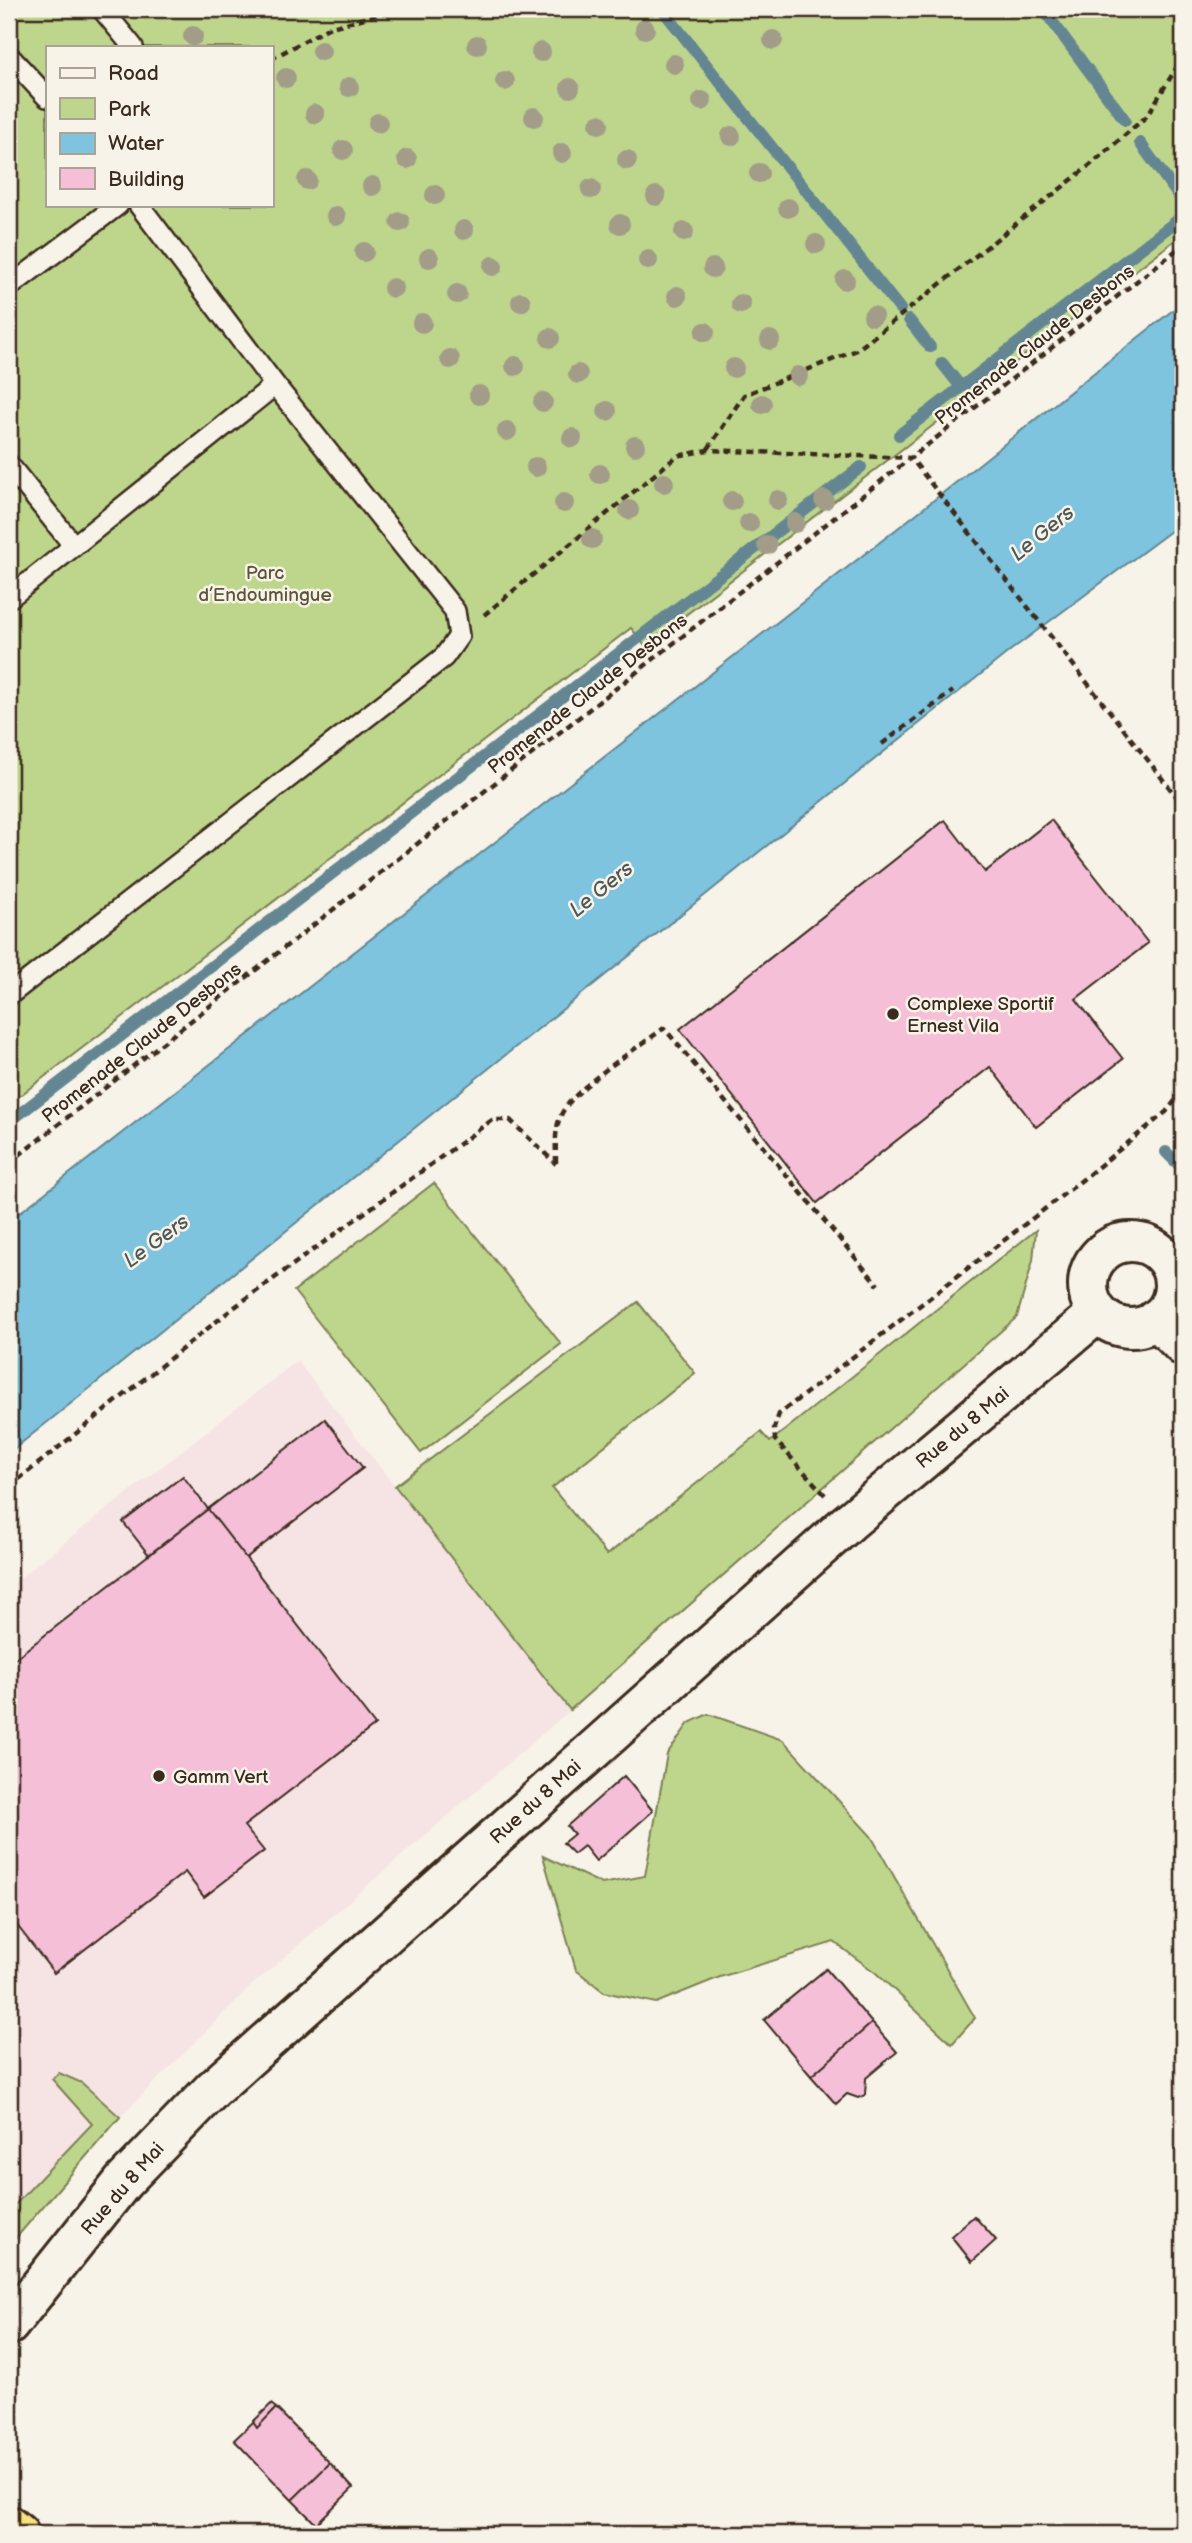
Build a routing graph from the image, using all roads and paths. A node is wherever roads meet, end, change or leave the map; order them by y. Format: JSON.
{"nodes":[{"id":1,"x":102,"y":9,"type":"edge"},
{"id":2,"x":397,"y":9,"type":"edge"},
{"id":3,"x":132,"y":46,"type":"edge"},
{"id":4,"x":9,"y":56,"type":"edge"},
{"id":5,"x":1183,"y":57,"type":"edge"},
{"id":6,"x":273,"y":58,"type":"edge"},
{"id":7,"x":46,"y":96,"type":"edge"},
{"id":8,"x":117,"y":206,"type":"edge"},
{"id":9,"x":140,"y":206,"type":"edge"},
{"id":10,"x":1183,"y":245,"type":"edge"},
{"id":11,"x":9,"y":287,"type":"edge"},
{"id":12,"x":275,"y":385,"type":"junction"},
{"id":13,"x":708,"y":450,"type":"junction"},
{"id":14,"x":911,"y":458,"type":"junction"},
{"id":15,"x":9,"y":465,"type":"edge"},
{"id":16,"x":74,"y":546,"type":"junction"},
{"id":17,"x":9,"y":598,"type":"edge"},
{"id":18,"x":459,"y":636,"type":"junction"},
{"id":19,"x":953,"y":691,"type":"dead end"},
{"id":20,"x":882,"y":744,"type":"dead end"},
{"id":21,"x":1183,"y":805,"type":"edge"},
{"id":22,"x":9,"y":995,"type":"edge"},
{"id":23,"x":1183,"y":1091,"type":"edge"},
{"id":24,"x":9,"y":1163,"type":"edge"},
{"id":25,"x":1173,"y":1247,"type":"edge"},
{"id":26,"x":878,"y":1285,"type":"dead end"},
{"id":27,"x":1098,"y":1313,"type":"junction"},
{"id":28,"x":1156,"y":1320,"type":"junction"},
{"id":29,"x":1183,"y":1346,"type":"edge"},
{"id":30,"x":9,"y":1487,"type":"edge"},
{"id":31,"x":849,"y":1522,"type":"junction"},
{"id":32,"x":9,"y":2325,"type":"edge"},
{"id":33,"x":9,"y":2526,"type":"edge"},
{"id":34,"x":19,"y":2534,"type":"edge"}],
"edges":[{"from":1,"to":3,"type":"lane"},
{"from":2,"to":6,"type":"path"},
{"from":4,"to":7,"type":"lane"},
{"from":5,"to":13,"type":"path"},
{"from":8,"to":11,"type":"lane"},
{"from":9,"to":12,"type":"lane"},
{"from":10,"to":14,"type":"path","name":"Promenade Claude Desbons"},
{"from":12,"to":16,"type":"lane"},
{"from":12,"to":18,"type":"lane"},
{"from":13,"to":14,"type":"path"},
{"from":13,"to":18,"type":"path"},
{"from":14,"to":21,"type":"path"},
{"from":14,"to":24,"type":"path","name":"Promenade Claude Desbons"},
{"from":15,"to":16,"type":"lane"},
{"from":16,"to":17,"type":"lane"},
{"from":18,"to":22,"type":"lane"},
{"from":19,"to":20,"type":"path"},
{"from":23,"to":31,"type":"path"},
{"from":25,"to":27,"type":"street"},
{"from":25,"to":28,"type":"street"},
{"from":26,"to":30,"type":"path"},
{"from":27,"to":28,"type":"street"},
{"from":27,"to":31,"type":"street","name":"Rue du 8 Mai"},
{"from":28,"to":29,"type":"street"},
{"from":31,"to":32,"type":"street","name":"Rue du 8 Mai"},
{"from":33,"to":34,"type":"highway"}]}
